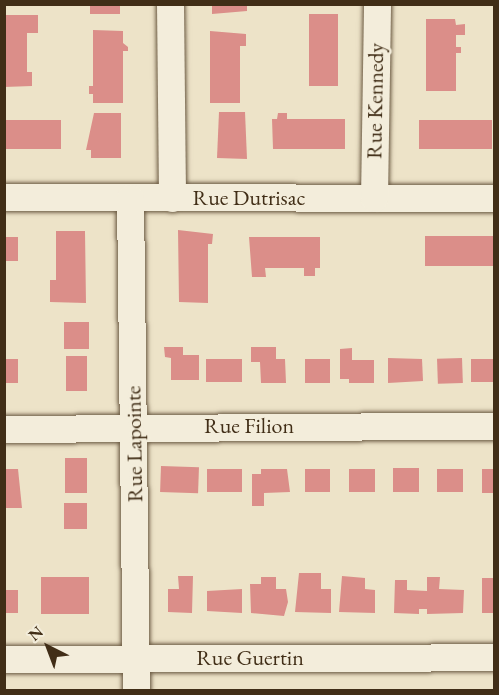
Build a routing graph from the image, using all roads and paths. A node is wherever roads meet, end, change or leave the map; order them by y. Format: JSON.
{"nodes":[{"id":1,"x":170,"y":4,"type":"edge"},
{"id":2,"x":377,"y":4,"type":"edge"},
{"id":3,"x":4,"y":197,"type":"edge"},
{"id":4,"x":130,"y":198,"type":"junction"},
{"id":5,"x":172,"y":198,"type":"junction"},
{"id":6,"x":374,"y":198,"type":"junction"},
{"id":7,"x":495,"y":198,"type":"edge"},
{"id":8,"x":495,"y":426,"type":"edge"},
{"id":9,"x":133,"y":427,"type":"junction"},
{"id":10,"x":4,"y":429,"type":"edge"},
{"id":11,"x":495,"y":657,"type":"edge"},
{"id":12,"x":4,"y":659,"type":"edge"},
{"id":13,"x":136,"y":659,"type":"junction"},
{"id":14,"x":136,"y":690,"type":"edge"}],
"edges":[{"from":1,"to":5,"type":"street"},
{"from":2,"to":6,"type":"street","name":"Rue Kennedy"},
{"from":3,"to":4,"type":"street","name":"Rue Dutrisac"},
{"from":4,"to":5,"type":"street","name":"Rue Dutrisac"},
{"from":4,"to":9,"type":"street","name":"Rue Lapointe"},
{"from":5,"to":6,"type":"street","name":"Rue Dutrisac"},
{"from":6,"to":7,"type":"street","name":"Rue Dutrisac"},
{"from":8,"to":9,"type":"street","name":"Rue Filion"},
{"from":9,"to":10,"type":"street","name":"Rue Filion"},
{"from":9,"to":13,"type":"street","name":"Rue Lapointe"},
{"from":11,"to":13,"type":"street","name":"Rue Guertin"},
{"from":12,"to":13,"type":"street","name":"Rue Guertin"},
{"from":13,"to":14,"type":"street","name":"Rue Lapointe"}]}
